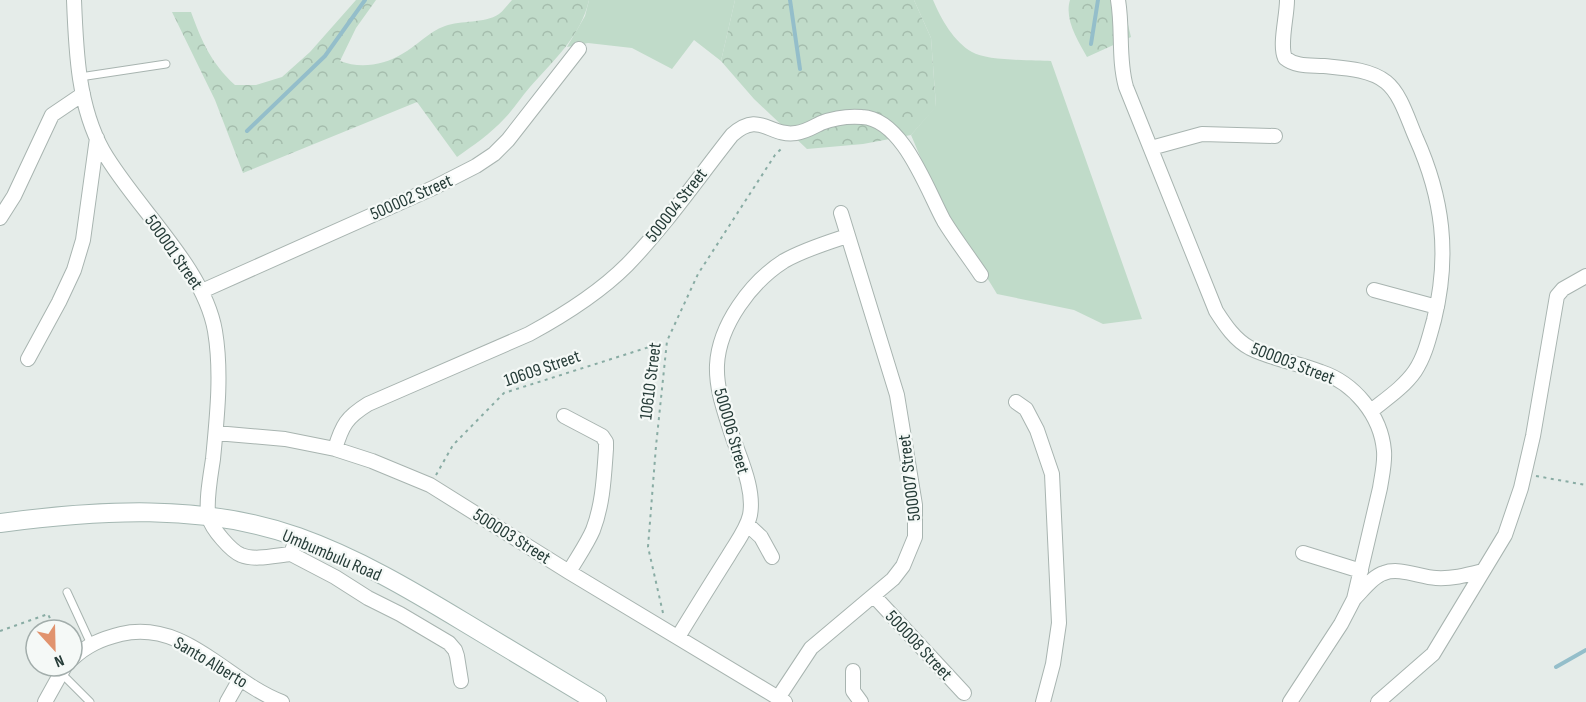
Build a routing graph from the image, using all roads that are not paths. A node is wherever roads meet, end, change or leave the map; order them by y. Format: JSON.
{"nodes":[{"id":1,"x":74,"y":0,"type":"edge"},
{"id":2,"x":1118,"y":0,"type":"edge"},
{"id":3,"x":1287,"y":0,"type":"edge"},
{"id":4,"x":579,"y":49,"type":"dead end"},
{"id":5,"x":166,"y":63,"type":"dead end"},
{"id":6,"x":80,"y":77,"type":"junction"},
{"id":7,"x":83,"y":94,"type":"junction"},
{"id":8,"x":1275,"y":136,"type":"dead end"},
{"id":9,"x":97,"y":138,"type":"junction"},
{"id":10,"x":1151,"y":148,"type":"junction"},
{"id":11,"x":841,"y":213,"type":"dead end"},
{"id":12,"x":0,"y":218,"type":"edge"},
{"id":13,"x":847,"y":236,"type":"junction"},
{"id":14,"x":981,"y":274,"type":"dead end"},
{"id":15,"x":1586,"y":276,"type":"edge"},
{"id":16,"x":1374,"y":290,"type":"dead end"},
{"id":17,"x":202,"y":291,"type":"junction"},
{"id":18,"x":1437,"y":307,"type":"junction"},
{"id":19,"x":28,"y":359,"type":"dead end"},
{"id":20,"x":1016,"y":402,"type":"dead end"},
{"id":21,"x":1371,"y":411,"type":"junction"},
{"id":22,"x":564,"y":416,"type":"dead end"},
{"id":23,"x":216,"y":433,"type":"junction"},
{"id":24,"x":335,"y":449,"type":"junction"},
{"id":25,"x":209,"y":518,"type":"junction"},
{"id":26,"x":0,"y":523,"type":"edge"},
{"id":27,"x":747,"y":524,"type":"junction"},
{"id":28,"x":294,"y":546,"type":"junction"},
{"id":29,"x":1303,"y":553,"type":"dead end"},
{"id":30,"x":772,"y":557,"type":"dead end"},
{"id":31,"x":1483,"y":571,"type":"junction"},
{"id":32,"x":569,"y":572,"type":"junction"},
{"id":33,"x":1361,"y":572,"type":"junction"},
{"id":34,"x":67,"y":592,"type":"dead end"},
{"id":35,"x":874,"y":596,"type":"junction"},
{"id":36,"x":1354,"y":599,"type":"junction"},
{"id":37,"x":673,"y":633,"type":"junction"},
{"id":38,"x":91,"y":644,"type":"junction"},
{"id":39,"x":84,"y":650,"type":"edge"},
{"id":40,"x":852,"y":670,"type":"dead end"},
{"id":41,"x":58,"y":678,"type":"edge"},
{"id":42,"x":70,"y":678,"type":"edge"},
{"id":43,"x":240,"y":678,"type":"junction"},
{"id":44,"x":461,"y":681,"type":"dead end"},
{"id":45,"x":964,"y":693,"type":"dead end"},
{"id":46,"x":781,"y":700,"type":"edge"},
{"id":47,"x":45,"y":702,"type":"edge"},
{"id":48,"x":90,"y":702,"type":"edge"},
{"id":49,"x":227,"y":702,"type":"edge"},
{"id":50,"x":282,"y":702,"type":"edge"},
{"id":51,"x":597,"y":702,"type":"edge"},
{"id":52,"x":861,"y":702,"type":"edge"},
{"id":53,"x":1043,"y":702,"type":"edge"},
{"id":54,"x":1290,"y":702,"type":"edge"},
{"id":55,"x":1378,"y":702,"type":"edge"}],
"edges":[{"from":1,"to":6,"type":"street","name":"500001 Street"},
{"from":2,"to":10,"type":"street","name":"500003 Street"},
{"from":3,"to":18,"type":"street"},
{"from":4,"to":17,"type":"street","name":"500002 Street"},
{"from":5,"to":6,"type":"lane"},
{"from":6,"to":7,"type":"street","name":"500001 Street"},
{"from":7,"to":9,"type":"street","name":"500001 Street"},
{"from":7,"to":12,"type":"street"},
{"from":8,"to":10,"type":"street"},
{"from":9,"to":17,"type":"street","name":"500001 Street"},
{"from":9,"to":19,"type":"street"},
{"from":10,"to":21,"type":"street","name":"500003 Street"},
{"from":11,"to":13,"type":"street","name":"500007 Street"},
{"from":13,"to":27,"type":"street","name":"500006 Street"},
{"from":13,"to":35,"type":"street","name":"500007 Street"},
{"from":14,"to":24,"type":"street","name":"500004 Street"},
{"from":15,"to":31,"type":"street"},
{"from":16,"to":18,"type":"street"},
{"from":17,"to":23,"type":"street","name":"500001 Street"},
{"from":18,"to":21,"type":"street"},
{"from":20,"to":53,"type":"street"},
{"from":21,"to":33,"type":"street","name":"500003 Street"},
{"from":22,"to":32,"type":"street"},
{"from":23,"to":24,"type":"street","name":"500003 Street"},
{"from":23,"to":25,"type":"street","name":"500001 Street"},
{"from":24,"to":32,"type":"street","name":"500003 Street"},
{"from":25,"to":26,"type":"main road","name":"Umbumbulu Road"},
{"from":25,"to":28,"type":"main road","name":"Umbumbulu Road"},
{"from":25,"to":28,"type":"street"},
{"from":27,"to":30,"type":"street"},
{"from":27,"to":37,"type":"street","name":"500006 Street"},
{"from":28,"to":44,"type":"street"},
{"from":28,"to":51,"type":"main road","name":"Umbumbulu Road"},
{"from":29,"to":33,"type":"street"},
{"from":31,"to":36,"type":"street"},
{"from":31,"to":55,"type":"street"},
{"from":32,"to":37,"type":"street","name":"500003 Street"},
{"from":33,"to":36,"type":"street","name":"500003 Street"},
{"from":34,"to":38,"type":"lane"},
{"from":35,"to":45,"type":"street","name":"500008 Street"},
{"from":35,"to":46,"type":"street","name":"500007 Street"},
{"from":36,"to":54,"type":"street","name":"500003 Street"},
{"from":37,"to":46,"type":"street","name":"500003 Street"},
{"from":38,"to":39,"type":"street","name":"Santo Alberto"},
{"from":38,"to":43,"type":"street","name":"Santo Alberto"},
{"from":40,"to":52,"type":"street"},
{"from":41,"to":47,"type":"street"},
{"from":42,"to":48,"type":"lane"},
{"from":43,"to":49,"type":"street"},
{"from":43,"to":50,"type":"street","name":"Santo Alberto"}]}
